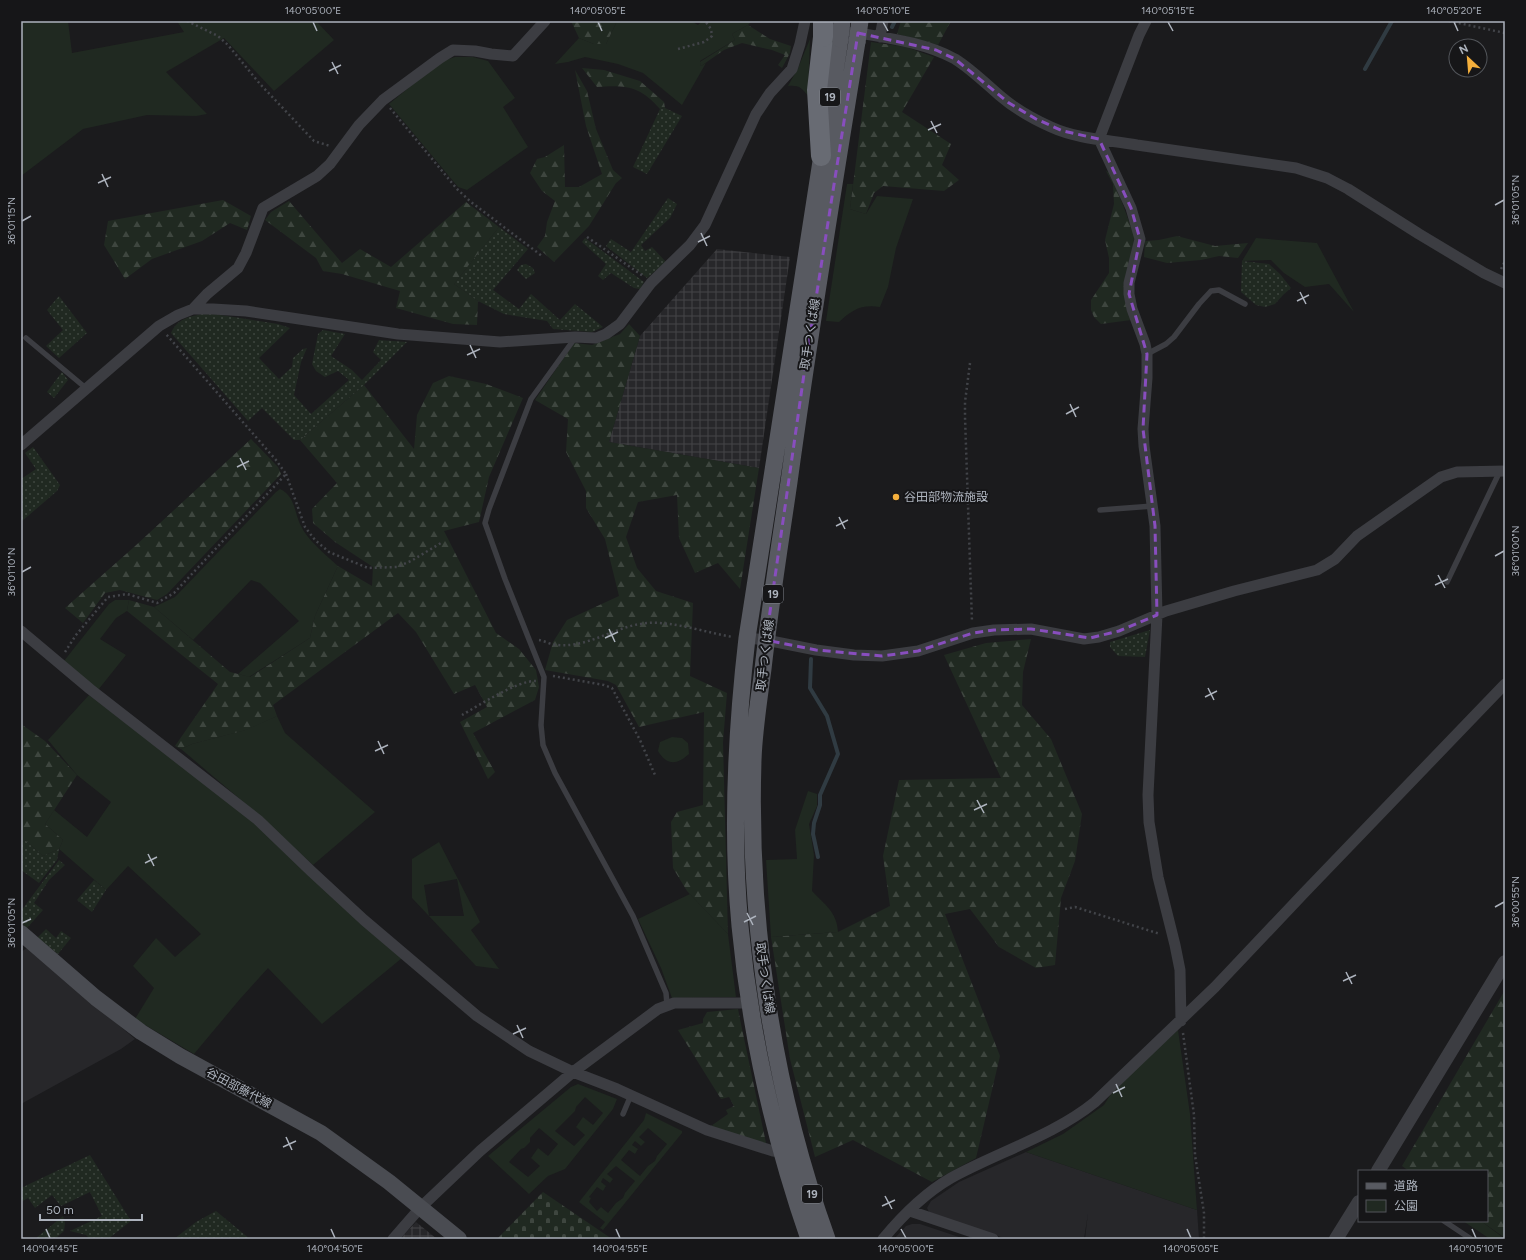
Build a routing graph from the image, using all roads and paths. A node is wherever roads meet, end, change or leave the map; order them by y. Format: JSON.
{"nodes":[{"id":1,"x":187,"y":21,"type":"edge"},
{"id":2,"x":545,"y":21,"type":"edge"},
{"id":3,"x":705,"y":21,"type":"edge"},
{"id":4,"x":842,"y":21,"type":"edge"},
{"id":5,"x":860,"y":21,"type":"edge"},
{"id":6,"x":883,"y":21,"type":"edge"},
{"id":7,"x":1146,"y":21,"type":"edge"},
{"id":8,"x":1449,"y":21,"type":"edge"},
{"id":9,"x":819,"y":28,"type":"edge"},
{"id":10,"x":1505,"y":33,"type":"edge"},
{"id":11,"x":880,"y":37,"type":"junction"},
{"id":12,"x":678,"y":49,"type":"dead end"},
{"id":13,"x":383,"y":100,"type":"junction"},
{"id":14,"x":1098,"y":139,"type":"junction"},
{"id":15,"x":340,"y":150,"type":"junction"},
{"id":16,"x":821,"y":156,"type":"joint"},
{"id":17,"x":587,"y":237,"type":"dead end"},
{"id":18,"x":542,"y":256,"type":"dead end"},
{"id":19,"x":651,"y":283,"type":"junction"},
{"id":20,"x":1505,"y":283,"type":"edge"},
{"id":21,"x":1245,"y":304,"type":"dead end"},
{"id":22,"x":193,"y":309,"type":"junction"},
{"id":23,"x":159,"y":326,"type":"junction"},
{"id":24,"x":575,"y":337,"type":"junction"},
{"id":25,"x":26,"y":338,"type":"dead end"},
{"id":26,"x":1147,"y":354,"type":"junction"},
{"id":27,"x":970,"y":363,"type":"dead end"},
{"id":28,"x":87,"y":389,"type":"junction"},
{"id":29,"x":21,"y":445,"type":"edge"},
{"id":30,"x":1502,"y":471,"type":"edge"},
{"id":31,"x":286,"y":474,"type":"junction"},
{"id":32,"x":1154,"y":506,"type":"junction"},
{"id":33,"x":1100,"y":510,"type":"dead end"},
{"id":34,"x":441,"y":543,"type":"dead end"},
{"id":35,"x":1447,"y":582,"type":"dead end"},
{"id":36,"x":1157,"y":615,"type":"junction"},
{"id":37,"x":21,"y":630,"type":"edge"},
{"id":38,"x":973,"y":633,"type":"junction"},
{"id":39,"x":529,"y":637,"type":"junction"},
{"id":40,"x":747,"y":638,"type":"junction"},
{"id":41,"x":766,"y":640,"type":"junction"},
{"id":42,"x":58,"y":663,"type":"junction"},
{"id":43,"x":544,"y":679,"type":"junction"},
{"id":44,"x":1505,"y":684,"type":"edge"},
{"id":45,"x":462,"y":715,"type":"dead end"},
{"id":46,"x":656,"y":775,"type":"dead end"},
{"id":47,"x":1065,"y":909,"type":"dead end"},
{"id":48,"x":21,"y":933,"type":"edge"},
{"id":49,"x":1172,"y":933,"type":"junction"},
{"id":50,"x":1505,"y":962,"type":"edge"},
{"id":51,"x":749,"y":1003,"type":"junction"},
{"id":52,"x":667,"y":1004,"type":"junction"},
{"id":53,"x":1181,"y":1021,"type":"junction"},
{"id":54,"x":573,"y":1072,"type":"junction"},
{"id":55,"x":632,"y":1095,"type":"junction"},
{"id":56,"x":623,"y":1114,"type":"dead end"},
{"id":57,"x":781,"y":1152,"type":"junction"},
{"id":58,"x":1379,"y":1170,"type":"edge"},
{"id":59,"x":1358,"y":1204,"type":"edge"},
{"id":60,"x":420,"y":1208,"type":"junction"},
{"id":61,"x":910,"y":1211,"type":"junction"},
{"id":62,"x":1446,"y":1222,"type":"edge"},
{"id":63,"x":393,"y":1239,"type":"edge"},
{"id":64,"x":459,"y":1239,"type":"edge"},
{"id":65,"x":809,"y":1239,"type":"edge"},
{"id":66,"x":827,"y":1239,"type":"edge"},
{"id":67,"x":883,"y":1239,"type":"edge"},
{"id":68,"x":993,"y":1239,"type":"edge"},
{"id":69,"x":1204,"y":1239,"type":"edge"},
{"id":70,"x":1336,"y":1239,"type":"edge"},
{"id":71,"x":1471,"y":1239,"type":"edge"}],
"edges":[{"from":1,"to":15,"type":"path"},
{"from":2,"to":13,"type":"street"},
{"from":3,"to":12,"type":"path"},
{"from":4,"to":9,"type":"main road","bridge":true},
{"from":5,"to":41,"type":"main road","name":"取手つくば線","number":"19","bridge":true},
{"from":6,"to":11,"type":"street"},
{"from":7,"to":14,"type":"street"},
{"from":8,"to":10,"type":"path"},
{"from":9,"to":11,"type":"street"},
{"from":9,"to":16,"type":"highway"},
{"from":9,"to":19,"type":"street"},
{"from":11,"to":14,"type":"street"},
{"from":13,"to":15,"type":"street"},
{"from":13,"to":18,"type":"path"},
{"from":14,"to":20,"type":"street"},
{"from":14,"to":26,"type":"street"},
{"from":15,"to":22,"type":"street"},
{"from":16,"to":40,"type":"main road","name":"取手つくば線","number":"19"},
{"from":17,"to":19,"type":"path"},
{"from":19,"to":24,"type":"street"},
{"from":21,"to":26,"type":"lane"},
{"from":22,"to":23,"type":"street"},
{"from":22,"to":24,"type":"street"},
{"from":23,"to":28,"type":"street"},
{"from":23,"to":31,"type":"path"},
{"from":24,"to":39,"type":"lane"},
{"from":25,"to":28,"type":"lane"},
{"from":26,"to":32,"type":"street"},
{"from":27,"to":38,"type":"path"},
{"from":28,"to":29,"type":"street"},
{"from":30,"to":35,"type":"lane"},
{"from":30,"to":36,"type":"street"},
{"from":31,"to":34,"type":"path"},
{"from":31,"to":42,"type":"path"},
{"from":32,"to":33,"type":"lane"},
{"from":32,"to":36,"type":"street"},
{"from":36,"to":38,"type":"street"},
{"from":36,"to":49,"type":"street"},
{"from":37,"to":42,"type":"street"},
{"from":38,"to":41,"type":"street"},
{"from":39,"to":40,"type":"path"},
{"from":39,"to":43,"type":"lane"},
{"from":40,"to":41,"type":"street"},
{"from":40,"to":51,"type":"main road","name":"取手つくば線","number":"19"},
{"from":41,"to":66,"type":"main road","name":"取手つくば線","number":"19"},
{"from":42,"to":54,"type":"street"},
{"from":43,"to":45,"type":"path"},
{"from":43,"to":46,"type":"path"},
{"from":43,"to":52,"type":"lane"},
{"from":44,"to":53,"type":"street"},
{"from":47,"to":49,"type":"path"},
{"from":48,"to":60,"type":"main road","name":"谷田部藤代線"},
{"from":49,"to":53,"type":"street"},
{"from":50,"to":58,"type":"street"},
{"from":51,"to":52,"type":"street"},
{"from":51,"to":57,"type":"main road","name":"取手つくば線","number":"19"},
{"from":52,"to":54,"type":"street"},
{"from":53,"to":61,"type":"street"},
{"from":53,"to":69,"type":"path"},
{"from":54,"to":55,"type":"street"},
{"from":54,"to":60,"type":"street"},
{"from":55,"to":56,"type":"lane"},
{"from":55,"to":57,"type":"street"},
{"from":57,"to":65,"type":"main road","name":"取手つくば線","number":"19"},
{"from":59,"to":70,"type":"street"},
{"from":60,"to":63,"type":"street"},
{"from":60,"to":64,"type":"main road","name":"谷田部藤代線"},
{"from":61,"to":67,"type":"street"},
{"from":61,"to":68,"type":"street"},
{"from":62,"to":71,"type":"lane"}]}
